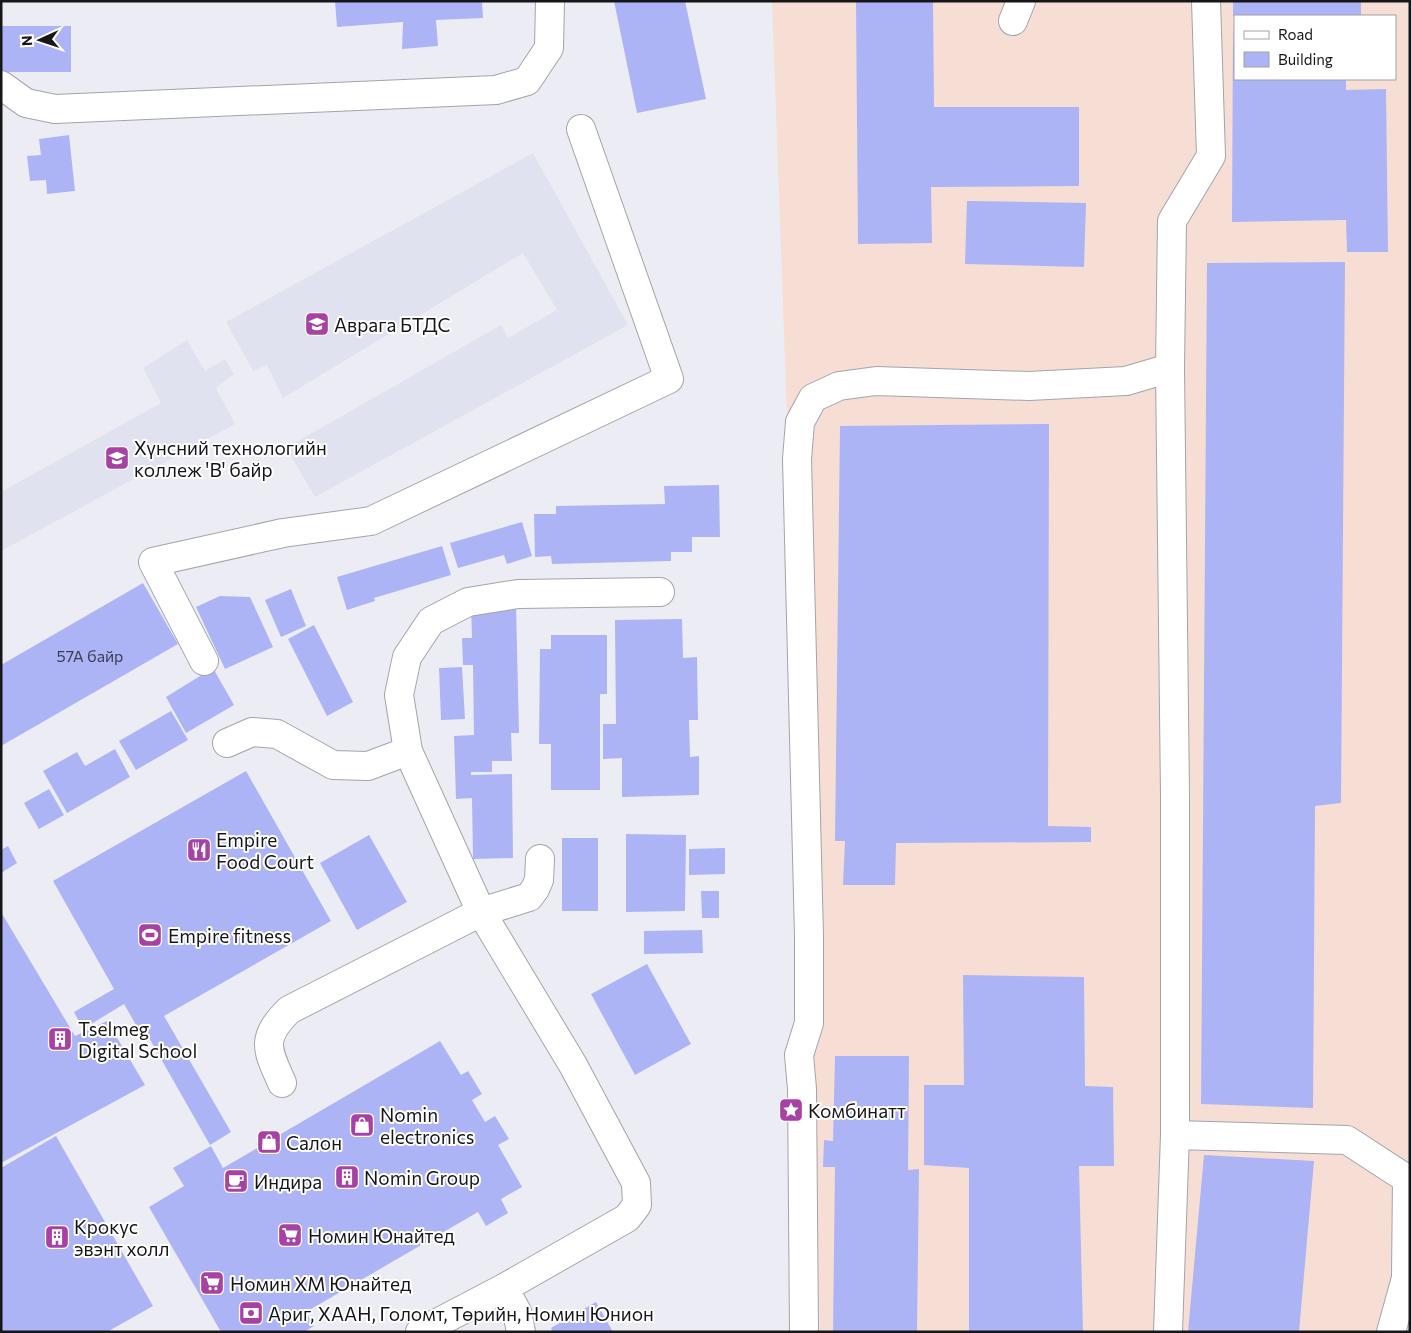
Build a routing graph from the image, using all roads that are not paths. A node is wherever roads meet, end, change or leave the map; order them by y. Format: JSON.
{"nodes":[{"id":1,"x":550,"y":1,"type":"edge"},
{"id":2,"x":1206,"y":1,"type":"edge"},
{"id":3,"x":1,"y":86,"type":"edge"},
{"id":4,"x":582,"y":129,"type":"dead end"},
{"id":5,"x":1170,"y":368,"type":"junction"},
{"id":6,"x":660,"y":592,"type":"dead end"},
{"id":7,"x":204,"y":660,"type":"dead end"},
{"id":8,"x":227,"y":743,"type":"dead end"},
{"id":9,"x":408,"y":751,"type":"junction"},
{"id":10,"x":540,"y":859,"type":"dead end"},
{"id":11,"x":481,"y":912,"type":"junction"},
{"id":12,"x":282,"y":1084,"type":"dead end"},
{"id":13,"x":1175,"y":1136,"type":"junction"},
{"id":14,"x":504,"y":1288,"type":"junction"},
{"id":15,"x":420,"y":1332,"type":"edge"},
{"id":16,"x":521,"y":1332,"type":"edge"},
{"id":17,"x":804,"y":1332,"type":"edge"},
{"id":18,"x":1168,"y":1332,"type":"edge"},
{"id":19,"x":1390,"y":1332,"type":"edge"}],
"edges":[{"from":1,"to":3,"type":"street"},
{"from":2,"to":5,"type":"street"},
{"from":4,"to":7,"type":"street"},
{"from":5,"to":13,"type":"street"},
{"from":5,"to":17,"type":"street"},
{"from":6,"to":9,"type":"street"},
{"from":8,"to":9,"type":"street"},
{"from":9,"to":11,"type":"street"},
{"from":10,"to":11,"type":"street"},
{"from":11,"to":12,"type":"street"},
{"from":11,"to":14,"type":"street"},
{"from":13,"to":18,"type":"street"},
{"from":13,"to":19,"type":"street"},
{"from":14,"to":15,"type":"street"},
{"from":14,"to":16,"type":"street"}]}
